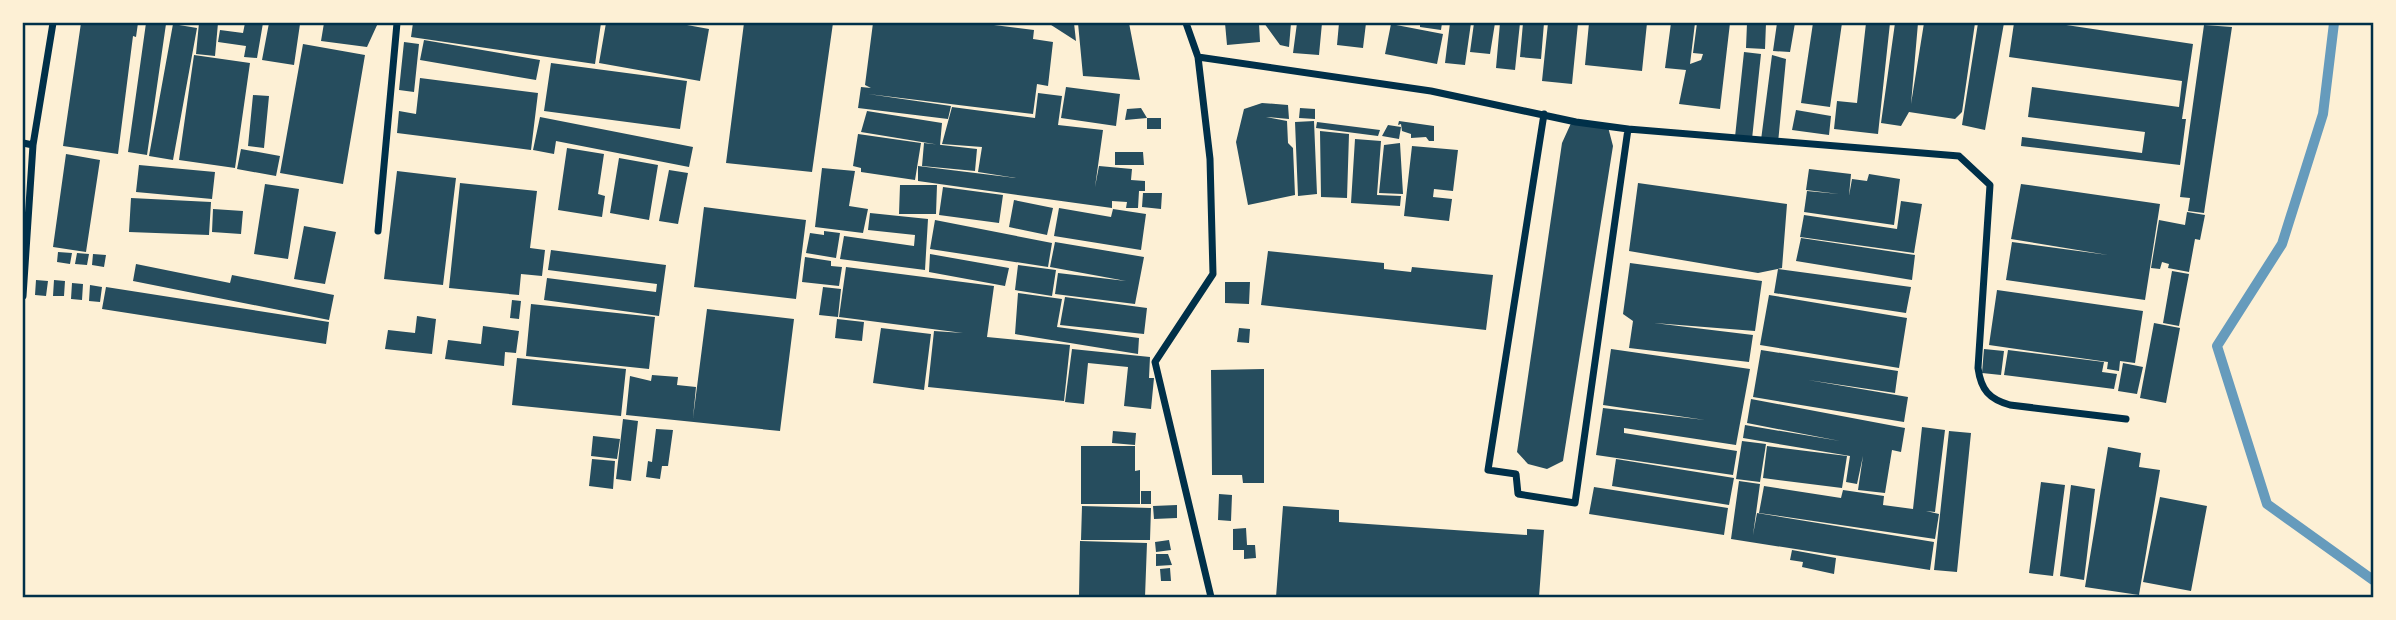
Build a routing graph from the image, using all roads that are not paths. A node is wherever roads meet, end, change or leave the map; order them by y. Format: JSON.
{"nodes":[{"id":1,"x":53,"y":23,"type":"edge"},
{"id":2,"x":397,"y":23,"type":"edge"},
{"id":3,"x":1186,"y":23,"type":"edge"},
{"id":4,"x":1198,"y":57,"type":"junction"},
{"id":5,"x":1544,"y":114,"type":"junction"},
{"id":6,"x":1629,"y":130,"type":"junction"},
{"id":7,"x":23,"y":143,"type":"edge"},
{"id":8,"x":33,"y":145,"type":"junction"},
{"id":9,"x":378,"y":231,"type":"dead end"},
{"id":10,"x":23,"y":296,"type":"edge"},
{"id":11,"x":2126,"y":419,"type":"dead end"},
{"id":12,"x":1211,"y":597,"type":"edge"}],
"edges":[{"from":1,"to":8,"type":"street"},
{"from":2,"to":9,"type":"street"},
{"from":3,"to":4,"type":"street"},
{"from":4,"to":5,"type":"street"},
{"from":4,"to":12,"type":"street"},
{"from":5,"to":6,"type":"street"},
{"from":5,"to":6,"type":"street"},
{"from":6,"to":11,"type":"street"},
{"from":7,"to":8,"type":"street"},
{"from":8,"to":10,"type":"street"}]}
